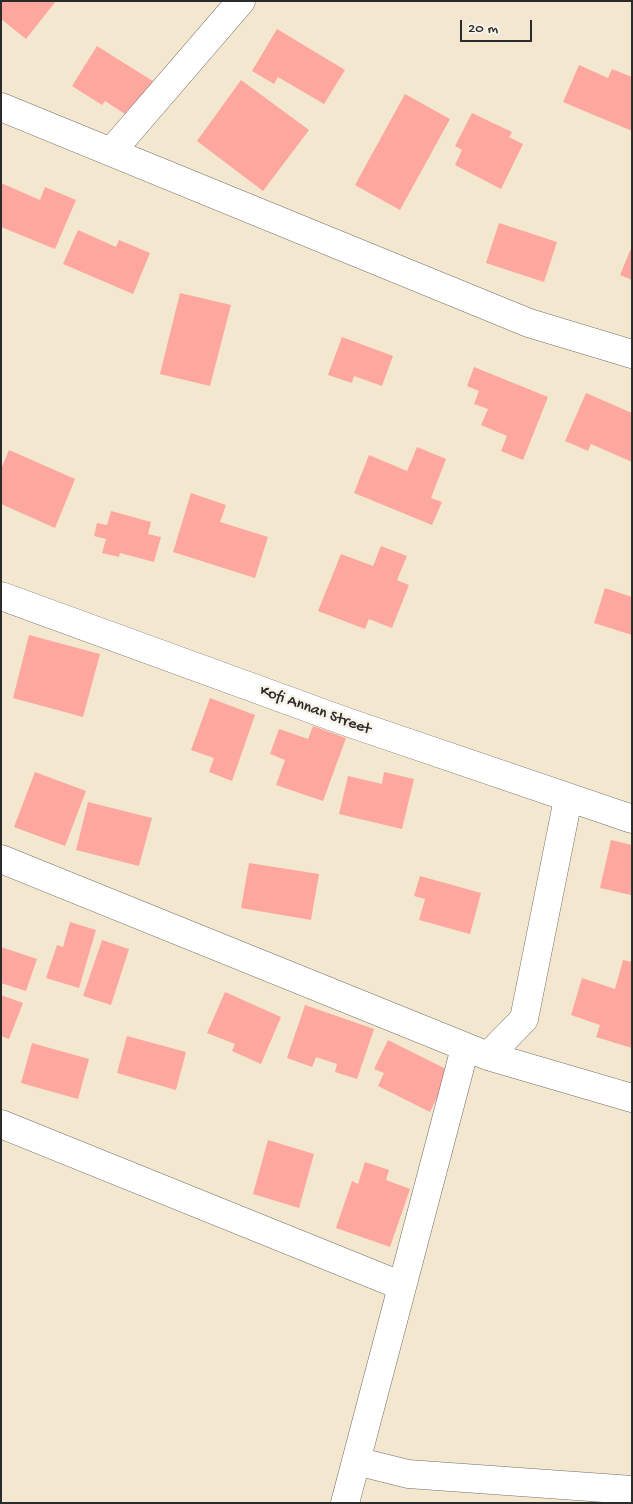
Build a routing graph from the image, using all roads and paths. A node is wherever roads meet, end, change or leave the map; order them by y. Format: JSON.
{"nodes":[{"id":1,"x":241,"y":1,"type":"edge"},
{"id":2,"x":1,"y":107,"type":"edge"},
{"id":3,"x":111,"y":152,"type":"junction"},
{"id":4,"x":632,"y":354,"type":"edge"},
{"id":5,"x":1,"y":596,"type":"edge"},
{"id":6,"x":568,"y":799,"type":"junction"},
{"id":7,"x":632,"y":819,"type":"edge"},
{"id":8,"x":1,"y":859,"type":"edge"},
{"id":9,"x":476,"y":1052,"type":"junction"},
{"id":10,"x":632,"y":1098,"type":"edge"},
{"id":11,"x":1,"y":1124,"type":"edge"},
{"id":12,"x":402,"y":1286,"type":"junction"},
{"id":13,"x":356,"y":1461,"type":"junction"},
{"id":14,"x":632,"y":1490,"type":"edge"},
{"id":15,"x":344,"y":1503,"type":"edge"}],
"edges":[{"from":1,"to":3,"type":"street"},
{"from":2,"to":3,"type":"street"},
{"from":3,"to":4,"type":"street"},
{"from":5,"to":6,"type":"street","name":"Kofi Annan Street"},
{"from":6,"to":7,"type":"street","name":"Kofi Annan Street"},
{"from":6,"to":9,"type":"street"},
{"from":8,"to":9,"type":"street"},
{"from":9,"to":10,"type":"street"},
{"from":9,"to":12,"type":"street"},
{"from":11,"to":12,"type":"street"},
{"from":12,"to":13,"type":"street"},
{"from":13,"to":14,"type":"street"},
{"from":13,"to":15,"type":"street"}]}
